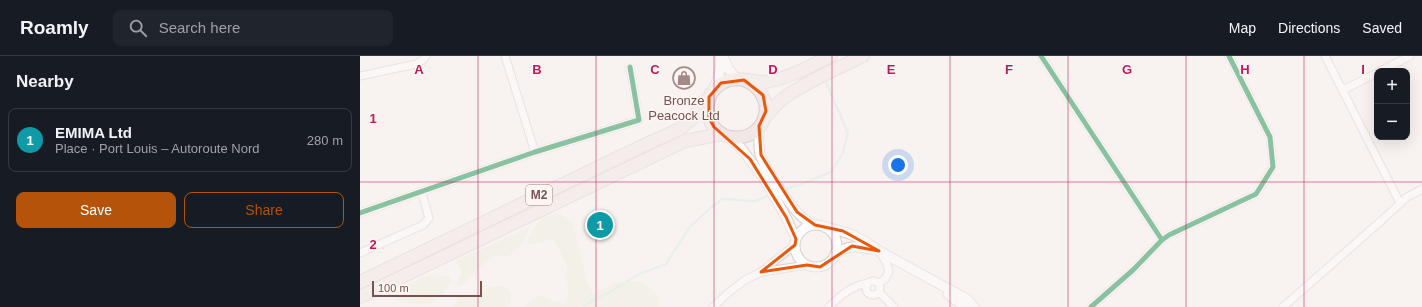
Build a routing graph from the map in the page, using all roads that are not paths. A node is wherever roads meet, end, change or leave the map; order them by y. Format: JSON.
{"nodes":[{"id":1,"x":426,"y":56,"type":"edge"},
{"id":2,"x":505,"y":56,"type":"edge"},
{"id":3,"x":722,"y":56,"type":"edge"},
{"id":4,"x":863,"y":56,"type":"edge"},
{"id":5,"x":1040,"y":56,"type":"edge"},
{"id":6,"x":1229,"y":56,"type":"edge"},
{"id":7,"x":1325,"y":56,"type":"edge"},
{"id":8,"x":1410,"y":56,"type":"edge"},
{"id":9,"x":826,"y":58,"type":"edge"},
{"id":10,"x":630,"y":67,"type":"dead end"},
{"id":11,"x":1386,"y":68,"type":"edge"},
{"id":12,"x":1374,"y":74,"type":"edge"},
{"id":13,"x":360,"y":76,"type":"edge"},
{"id":14,"x":740,"y":79,"type":"junction"},
{"id":15,"x":1343,"y":90,"type":"junction"},
{"id":16,"x":712,"y":93,"type":"junction"},
{"id":17,"x":762,"y":123,"type":"junction"},
{"id":18,"x":725,"y":135,"type":"junction"},
{"id":19,"x":535,"y":152,"type":"junction"},
{"id":20,"x":1422,"y":189,"type":"edge"},
{"id":21,"x":422,"y":193,"type":"junction"},
{"id":22,"x":1400,"y":203,"type":"junction"},
{"id":23,"x":360,"y":213,"type":"edge"},
{"id":24,"x":819,"y":226,"type":"junction"},
{"id":25,"x":1162,"y":240,"type":"junction"},
{"id":26,"x":795,"y":242,"type":"junction"},
{"id":27,"x":879,"y":251,"type":"junction"},
{"id":28,"x":360,"y":253,"type":"edge"},
{"id":29,"x":835,"y":254,"type":"junction"},
{"id":30,"x":807,"y":265,"type":"junction"},
{"id":31,"x":761,"y":272,"type":"junction"},
{"id":32,"x":360,"y":282,"type":"edge"},
{"id":33,"x":868,"y":283,"type":"junction"},
{"id":34,"x":878,"y":283,"type":"junction"},
{"id":35,"x":848,"y":290,"type":"junction"},
{"id":36,"x":868,"y":292,"type":"junction"},
{"id":37,"x":879,"y":292,"type":"junction"},
{"id":38,"x":360,"y":297,"type":"edge"},
{"id":39,"x":963,"y":303,"type":"edge"},
{"id":40,"x":714,"y":307,"type":"edge"},
{"id":41,"x":829,"y":307,"type":"edge"},
{"id":42,"x":894,"y":307,"type":"edge"},
{"id":43,"x":974,"y":307,"type":"edge"},
{"id":44,"x":1091,"y":307,"type":"edge"},
{"id":45,"x":1283,"y":307,"type":"edge"}],
"edges":[{"from":1,"to":13,"type":"street"},
{"from":2,"to":19,"type":"street"},
{"from":3,"to":14,"type":"main road"},
{"from":3,"to":16,"type":"main road"},
{"from":4,"to":17,"type":"highway","number":"M2"},
{"from":5,"to":25,"type":"street"},
{"from":6,"to":25,"type":"street"},
{"from":7,"to":15,"type":"street"},
{"from":8,"to":11,"type":"street"},
{"from":9,"to":14,"type":"highway","number":"M2"},
{"from":10,"to":19,"type":"street"},
{"from":12,"to":15,"type":"street"},
{"from":14,"to":16,"type":"highway","number":"M2"},
{"from":14,"to":17,"type":"highway"},
{"from":15,"to":22,"type":"street"},
{"from":16,"to":18,"type":"highway"},
{"from":16,"to":32,"type":"highway","number":"M2"},
{"from":17,"to":18,"type":"highway","number":"M2"},
{"from":17,"to":24,"type":"main road"},
{"from":18,"to":26,"type":"main road"},
{"from":18,"to":38,"type":"highway","number":"M2"},
{"from":19,"to":21,"type":"street"},
{"from":20,"to":22,"type":"street"},
{"from":21,"to":23,"type":"street"},
{"from":21,"to":28,"type":"street"},
{"from":22,"to":45,"type":"street"},
{"from":24,"to":26,"type":"main road"},
{"from":24,"to":27,"type":"main road"},
{"from":24,"to":29,"type":"main road"},
{"from":25,"to":44,"type":"street"},
{"from":26,"to":30,"type":"main road"},
{"from":26,"to":31,"type":"street"},
{"from":27,"to":29,"type":"main road"},
{"from":27,"to":34,"type":"street"},
{"from":27,"to":39,"type":"main road"},
{"from":29,"to":30,"type":"main road"},
{"from":30,"to":31,"type":"street"},
{"from":31,"to":40,"type":"street"},
{"from":33,"to":34,"type":"street"},
{"from":33,"to":35,"type":"street"},
{"from":33,"to":36,"type":"street"},
{"from":34,"to":37,"type":"street"},
{"from":35,"to":36,"type":"street"},
{"from":35,"to":41,"type":"street"},
{"from":36,"to":37,"type":"street"},
{"from":37,"to":42,"type":"street"},
{"from":39,"to":43,"type":"main road"}]}
